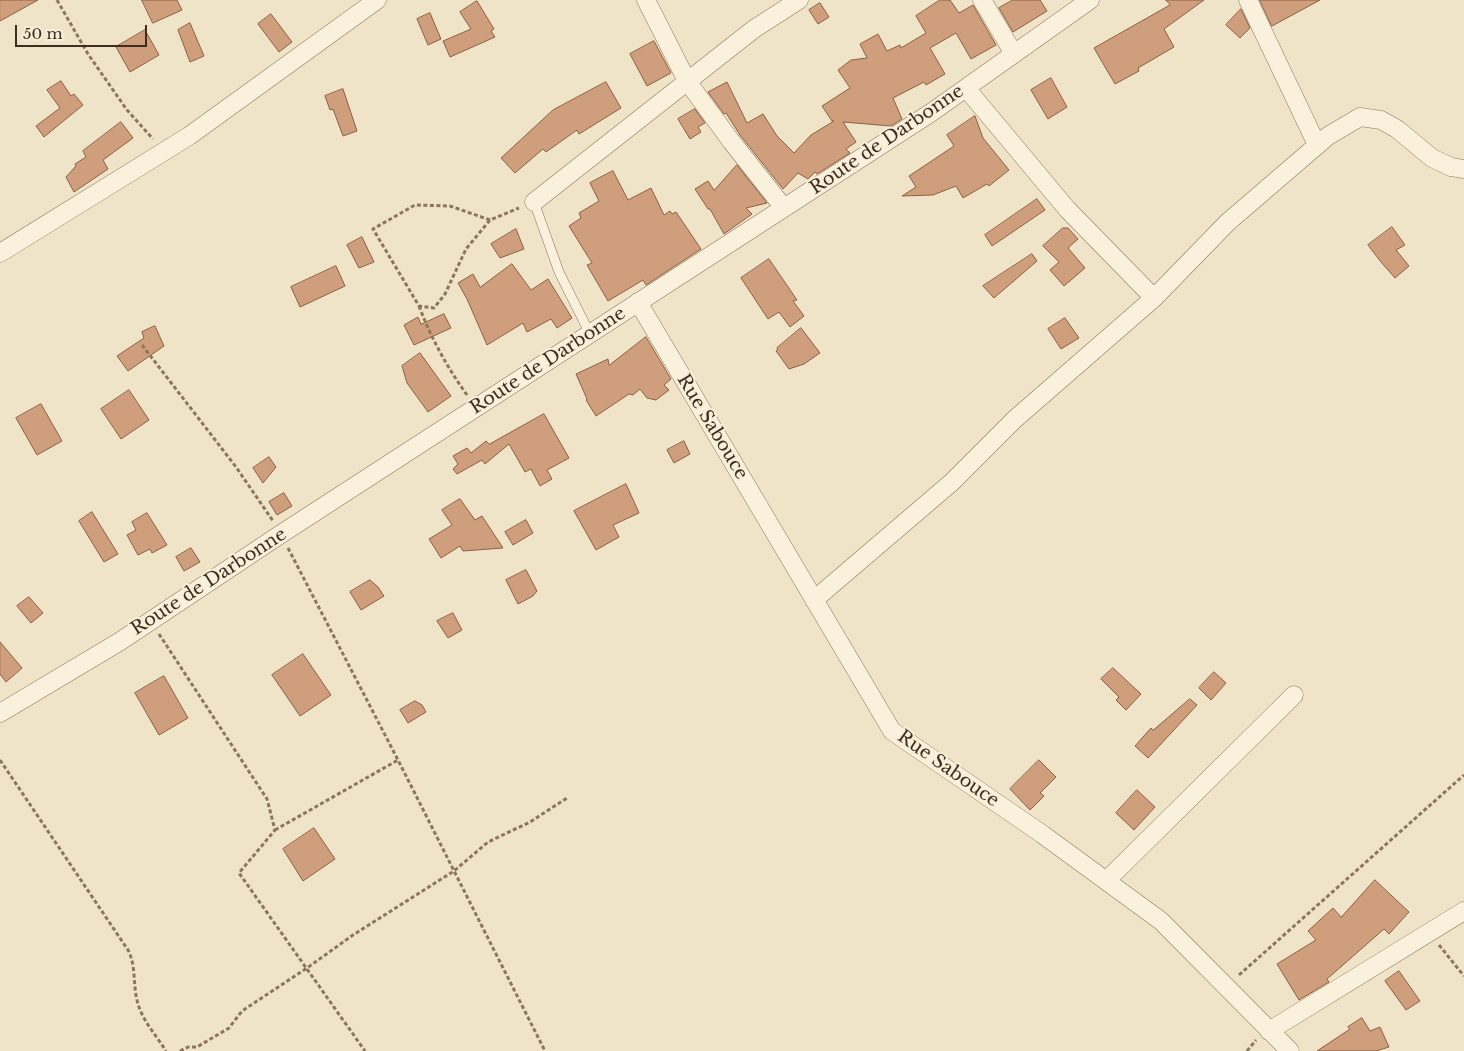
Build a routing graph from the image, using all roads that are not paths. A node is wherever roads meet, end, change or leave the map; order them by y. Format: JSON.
{"nodes":[{"id":1,"x":377,"y":0,"type":"edge"},
{"id":2,"x":646,"y":0,"type":"edge"},
{"id":3,"x":799,"y":0,"type":"edge"},
{"id":4,"x":982,"y":0,"type":"edge"},
{"id":5,"x":1090,"y":0,"type":"edge"},
{"id":6,"x":1248,"y":0,"type":"edge"},
{"id":7,"x":1014,"y":54,"type":"junction"},
{"id":8,"x":687,"y":81,"type":"junction"},
{"id":9,"x":966,"y":88,"type":"junction"},
{"id":10,"x":1317,"y":145,"type":"junction"},
{"id":11,"x":1464,"y":169,"type":"edge"},
{"id":12,"x":534,"y":202,"type":"joint"},
{"id":13,"x":784,"y":208,"type":"junction"},
{"id":14,"x":0,"y":253,"type":"edge"},
{"id":15,"x":1154,"y":298,"type":"junction"},
{"id":16,"x":638,"y":302,"type":"junction"},
{"id":17,"x":590,"y":334,"type":"junction"},
{"id":18,"x":814,"y":600,"type":"junction"},
{"id":19,"x":1294,"y":695,"type":"dead end"},
{"id":20,"x":0,"y":713,"type":"edge"},
{"id":21,"x":1106,"y":881,"type":"junction"},
{"id":22,"x":1464,"y":911,"type":"edge"},
{"id":23,"x":1269,"y":1031,"type":"junction"},
{"id":24,"x":1290,"y":1051,"type":"edge"}],
"edges":[{"from":1,"to":14,"type":"street"},
{"from":2,"to":8,"type":"street"},
{"from":3,"to":8,"type":"street"},
{"from":4,"to":7,"type":"street"},
{"from":5,"to":7,"type":"street","name":"Route de Darbonne"},
{"from":6,"to":10,"type":"street"},
{"from":7,"to":9,"type":"street","name":"Route de Darbonne"},
{"from":8,"to":12,"type":"street"},
{"from":8,"to":13,"type":"street"},
{"from":9,"to":13,"type":"street","name":"Route de Darbonne"},
{"from":9,"to":15,"type":"street"},
{"from":10,"to":11,"type":"street"},
{"from":10,"to":15,"type":"street"},
{"from":12,"to":17,"type":"lane"},
{"from":13,"to":16,"type":"street","name":"Route de Darbonne"},
{"from":15,"to":18,"type":"street"},
{"from":16,"to":17,"type":"street","name":"Route de Darbonne"},
{"from":16,"to":18,"type":"street","name":"Rue Sabouce"},
{"from":17,"to":20,"type":"street","name":"Route de Darbonne"},
{"from":18,"to":21,"type":"street","name":"Rue Sabouce"},
{"from":19,"to":21,"type":"street"},
{"from":21,"to":23,"type":"street","name":"Rue Sabouce"},
{"from":22,"to":23,"type":"street"},
{"from":23,"to":24,"type":"street","name":"Rue Sabouce"}]}
